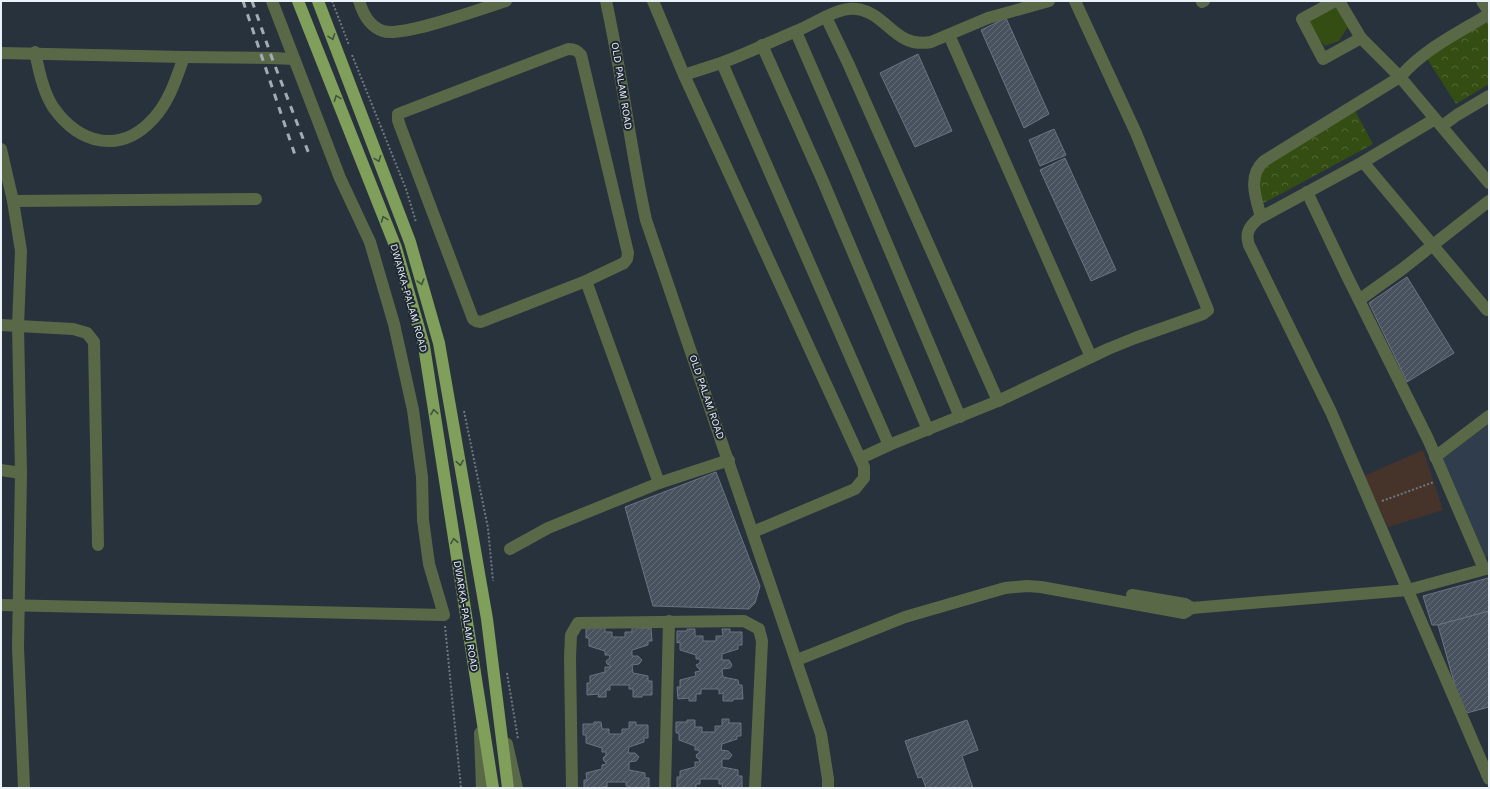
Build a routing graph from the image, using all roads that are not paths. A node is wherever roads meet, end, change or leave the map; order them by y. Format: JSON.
{"nodes":[{"id":1,"x":272,"y":1,"type":"edge"},
{"id":2,"x":298,"y":1,"type":"edge"},
{"id":3,"x":318,"y":1,"type":"edge"},
{"id":4,"x":359,"y":1,"type":"edge"},
{"id":5,"x":506,"y":1,"type":"edge"},
{"id":6,"x":606,"y":1,"type":"edge"},
{"id":7,"x":653,"y":1,"type":"edge"},
{"id":8,"x":1049,"y":1,"type":"edge"},
{"id":9,"x":1075,"y":1,"type":"edge"},
{"id":10,"x":1335,"y":1,"type":"edge"},
{"id":11,"x":1339,"y":1,"type":"edge"},
{"id":12,"x":1482,"y":1,"type":"edge"},
{"id":13,"x":1489,"y":13,"type":"edge"},
{"id":14,"x":826,"y":17,"type":"junction"},
{"id":15,"x":796,"y":32,"type":"junction"},
{"id":16,"x":949,"y":35,"type":"junction"},
{"id":17,"x":1361,"y":38,"type":"junction"},
{"id":18,"x":762,"y":45,"type":"junction"},
{"id":19,"x":1,"y":52,"type":"edge"},
{"id":20,"x":34,"y":52,"type":"junction"},
{"id":21,"x":184,"y":57,"type":"junction"},
{"id":22,"x":294,"y":60,"type":"junction"},
{"id":23,"x":722,"y":63,"type":"junction"},
{"id":24,"x":684,"y":75,"type":"junction"},
{"id":25,"x":1400,"y":77,"type":"junction"},
{"id":26,"x":1489,"y":96,"type":"edge"},
{"id":27,"x":1438,"y":122,"type":"junction"},
{"id":28,"x":1,"y":149,"type":"edge"},
{"id":29,"x":1363,"y":162,"type":"junction"},
{"id":30,"x":1489,"y":182,"type":"edge"},
{"id":31,"x":1307,"y":192,"type":"junction"},
{"id":32,"x":256,"y":199,"type":"dead end"},
{"id":33,"x":13,"y":201,"type":"junction"},
{"id":34,"x":1489,"y":201,"type":"edge"},
{"id":35,"x":1261,"y":217,"type":"junction"},
{"id":36,"x":1434,"y":245,"type":"junction"},
{"id":37,"x":586,"y":281,"type":"junction"},
{"id":38,"x":1359,"y":300,"type":"junction"},
{"id":39,"x":1487,"y":310,"type":"dead end"},
{"id":40,"x":1,"y":325,"type":"edge"},
{"id":41,"x":18,"y":326,"type":"junction"},
{"id":42,"x":1091,"y":357,"type":"junction"},
{"id":43,"x":998,"y":401,"type":"junction"},
{"id":44,"x":1489,"y":416,"type":"edge"},
{"id":45,"x":960,"y":417,"type":"junction"},
{"id":46,"x":928,"y":430,"type":"junction"},
{"id":47,"x":889,"y":445,"type":"junction"},
{"id":48,"x":1435,"y":457,"type":"junction"},
{"id":49,"x":861,"y":458,"type":"junction"},
{"id":50,"x":729,"y":460,"type":"junction"},
{"id":51,"x":1,"y":470,"type":"edge"},
{"id":52,"x":21,"y":473,"type":"junction"},
{"id":53,"x":659,"y":483,"type":"junction"},
{"id":54,"x":753,"y":532,"type":"junction"},
{"id":55,"x":98,"y":545,"type":"dead end"},
{"id":56,"x":510,"y":549,"type":"dead end"},
{"id":57,"x":1486,"y":569,"type":"edge"},
{"id":58,"x":1408,"y":590,"type":"junction"},
{"id":59,"x":1,"y":605,"type":"edge"},
{"id":60,"x":19,"y":605,"type":"junction"},
{"id":61,"x":669,"y":621,"type":"junction"},
{"id":62,"x":796,"y":657,"type":"junction"},
{"id":63,"x":497,"y":698,"type":"junction"},
{"id":64,"x":480,"y":704,"type":"junction"},
{"id":65,"x":1489,"y":779,"type":"edge"},
{"id":66,"x":24,"y":788,"type":"edge"},
{"id":67,"x":482,"y":788,"type":"edge"},
{"id":68,"x":493,"y":788,"type":"edge"},
{"id":69,"x":508,"y":788,"type":"edge"},
{"id":70,"x":517,"y":788,"type":"edge"},
{"id":71,"x":572,"y":788,"type":"edge"},
{"id":72,"x":665,"y":788,"type":"edge"},
{"id":73,"x":755,"y":788,"type":"edge"},
{"id":74,"x":828,"y":788,"type":"edge"}],
"edges":[{"from":1,"to":22,"type":"street"},
{"from":64,"to":2,"type":"main road","name":"DWARKA-PALAM ROAD","one_way":true},
{"from":3,"to":63,"type":"main road","name":"DWARKA-PALAM ROAD","one_way":true},
{"from":4,"to":5,"type":"street"},
{"from":6,"to":50,"type":"street","name":"OLD PALAM ROAD"},
{"from":7,"to":24,"type":"street"},
{"from":8,"to":16,"type":"street"},
{"from":9,"to":42,"type":"street"},
{"from":10,"to":17,"type":"street"},
{"from":11,"to":17,"type":"street"},
{"from":12,"to":13,"type":"street"},
{"from":13,"to":25,"type":"street"},
{"from":14,"to":15,"type":"street"},
{"from":14,"to":16,"type":"street"},
{"from":14,"to":43,"type":"street"},
{"from":15,"to":18,"type":"street"},
{"from":15,"to":45,"type":"street"},
{"from":16,"to":42,"type":"street"},
{"from":17,"to":25,"type":"street"},
{"from":18,"to":23,"type":"street"},
{"from":18,"to":46,"type":"street"},
{"from":19,"to":20,"type":"street"},
{"from":20,"to":21,"type":"street"},
{"from":20,"to":21,"type":"street"},
{"from":21,"to":22,"type":"street"},
{"from":22,"to":60,"type":"street"},
{"from":23,"to":24,"type":"street"},
{"from":23,"to":47,"type":"street"},
{"from":24,"to":49,"type":"street"},
{"from":25,"to":27,"type":"street"},
{"from":25,"to":35,"type":"street"},
{"from":26,"to":27,"type":"street"},
{"from":27,"to":29,"type":"street"},
{"from":27,"to":30,"type":"street"},
{"from":28,"to":33,"type":"street"},
{"from":29,"to":31,"type":"street"},
{"from":29,"to":36,"type":"street"},
{"from":31,"to":35,"type":"street"},
{"from":31,"to":38,"type":"street"},
{"from":32,"to":33,"type":"street"},
{"from":33,"to":41,"type":"street"},
{"from":34,"to":36,"type":"street"},
{"from":35,"to":58,"type":"street"},
{"from":36,"to":38,"type":"street"},
{"from":36,"to":39,"type":"street"},
{"from":37,"to":37,"type":"street"},
{"from":37,"to":53,"type":"street"},
{"from":38,"to":48,"type":"street"},
{"from":40,"to":41,"type":"street"},
{"from":41,"to":52,"type":"street"},
{"from":41,"to":55,"type":"street"},
{"from":42,"to":43,"type":"street"},
{"from":43,"to":45,"type":"street"},
{"from":44,"to":48,"type":"street"},
{"from":45,"to":46,"type":"street"},
{"from":46,"to":47,"type":"street"},
{"from":47,"to":49,"type":"street"},
{"from":48,"to":57,"type":"street"},
{"from":49,"to":54,"type":"street"},
{"from":50,"to":53,"type":"street"},
{"from":50,"to":54,"type":"street","name":"OLD PALAM ROAD"},
{"from":51,"to":52,"type":"street"},
{"from":52,"to":60,"type":"street"},
{"from":53,"to":56,"type":"street"},
{"from":54,"to":62,"type":"street","name":"OLD PALAM ROAD"},
{"from":57,"to":58,"type":"street"},
{"from":58,"to":62,"type":"street"},
{"from":58,"to":65,"type":"street"},
{"from":59,"to":60,"type":"street"},
{"from":60,"to":66,"type":"street"},
{"from":61,"to":71,"type":"street"},
{"from":61,"to":72,"type":"street"},
{"from":61,"to":73,"type":"street"},
{"from":62,"to":74,"type":"street","name":"OLD PALAM ROAD"},
{"from":63,"to":69,"type":"main road","name":"DWARKA-PALAM ROAD"},
{"from":63,"to":70,"type":"street"},
{"from":64,"to":67,"type":"street"},
{"from":64,"to":68,"type":"main road","name":"DWARKA-PALAM ROAD"}]}
